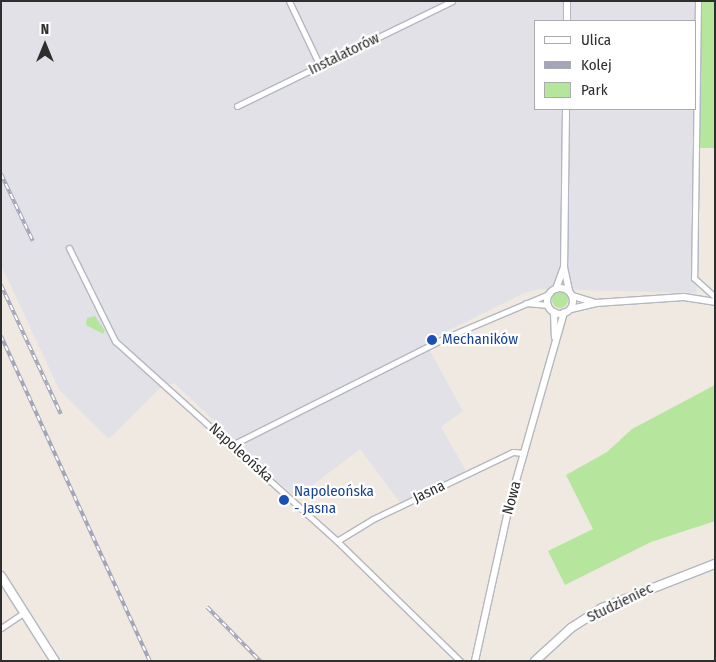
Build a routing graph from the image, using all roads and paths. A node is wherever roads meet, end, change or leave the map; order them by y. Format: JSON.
{"nodes":[{"id":1,"x":288,"y":1,"type":"edge"},
{"id":2,"x":452,"y":1,"type":"edge"},
{"id":3,"x":567,"y":1,"type":"edge"},
{"id":4,"x":698,"y":1,"type":"edge"},
{"id":5,"x":567,"y":20,"type":"edge"},
{"id":6,"x":320,"y":66,"type":"junction"},
{"id":7,"x":236,"y":106,"type":"dead end"},
{"id":8,"x":566,"y":110,"type":"edge"},
{"id":9,"x":69,"y":248,"type":"dead end"},
{"id":10,"x":564,"y":267,"type":"junction"},
{"id":11,"x":556,"y":288,"type":"junction"},
{"id":12,"x":571,"y":293,"type":"junction"},
{"id":13,"x":549,"y":294,"type":"junction"},
{"id":14,"x":715,"y":297,"type":"edge"},
{"id":15,"x":715,"y":302,"type":"edge"},
{"id":16,"x":525,"y":303,"type":"junction"},
{"id":17,"x":596,"y":303,"type":"junction"},
{"id":18,"x":548,"y":305,"type":"junction"},
{"id":19,"x":571,"y":309,"type":"junction"},
{"id":20,"x":554,"y":312,"type":"junction"},
{"id":21,"x":564,"y":313,"type":"junction"},
{"id":22,"x":554,"y":337,"type":"junction"},
{"id":23,"x":232,"y":445,"type":"junction"},
{"id":24,"x":524,"y":453,"type":"junction"},
{"id":25,"x":337,"y":541,"type":"junction"},
{"id":26,"x":715,"y":564,"type":"edge"},
{"id":27,"x":1,"y":576,"type":"edge"},
{"id":28,"x":25,"y":612,"type":"junction"},
{"id":29,"x":1,"y":628,"type":"edge"},
{"id":30,"x":55,"y":661,"type":"edge"},
{"id":31,"x":460,"y":661,"type":"edge"},
{"id":32,"x":475,"y":661,"type":"edge"},
{"id":33,"x":536,"y":661,"type":"edge"}],
"edges":[{"from":1,"to":6,"type":"street"},
{"from":2,"to":6,"type":"street","name":"Instalatorów"},
{"from":3,"to":5,"type":"street"},
{"from":4,"to":14,"type":"street"},
{"from":6,"to":7,"type":"street","name":"Instalatorów"},
{"from":8,"to":10,"type":"street"},
{"from":9,"to":23,"type":"street","name":"Napoleońska"},
{"from":10,"to":11,"type":"street"},
{"from":10,"to":12,"type":"street"},
{"from":11,"to":12,"type":"street"},
{"from":11,"to":13,"type":"street"},
{"from":12,"to":17,"type":"street"},
{"from":12,"to":19,"type":"street"},
{"from":13,"to":16,"type":"street"},
{"from":13,"to":18,"type":"street"},
{"from":15,"to":17,"type":"street"},
{"from":16,"to":18,"type":"street"},
{"from":16,"to":23,"type":"street"},
{"from":17,"to":19,"type":"street"},
{"from":18,"to":20,"type":"street"},
{"from":19,"to":21,"type":"street"},
{"from":20,"to":21,"type":"street"},
{"from":20,"to":22,"type":"street","name":"Nowa"},
{"from":21,"to":22,"type":"street","name":"Nowa"},
{"from":22,"to":24,"type":"street","name":"Nowa"},
{"from":23,"to":25,"type":"street","name":"Napoleońska"},
{"from":24,"to":25,"type":"street","name":"Jasna"},
{"from":24,"to":32,"type":"street","name":"Nowa"},
{"from":25,"to":31,"type":"street","name":"Napoleońska"},
{"from":26,"to":33,"type":"main road","name":"Studzieniec"},
{"from":27,"to":28,"type":"main road"},
{"from":28,"to":29,"type":"street"},
{"from":28,"to":30,"type":"main road"}]}
